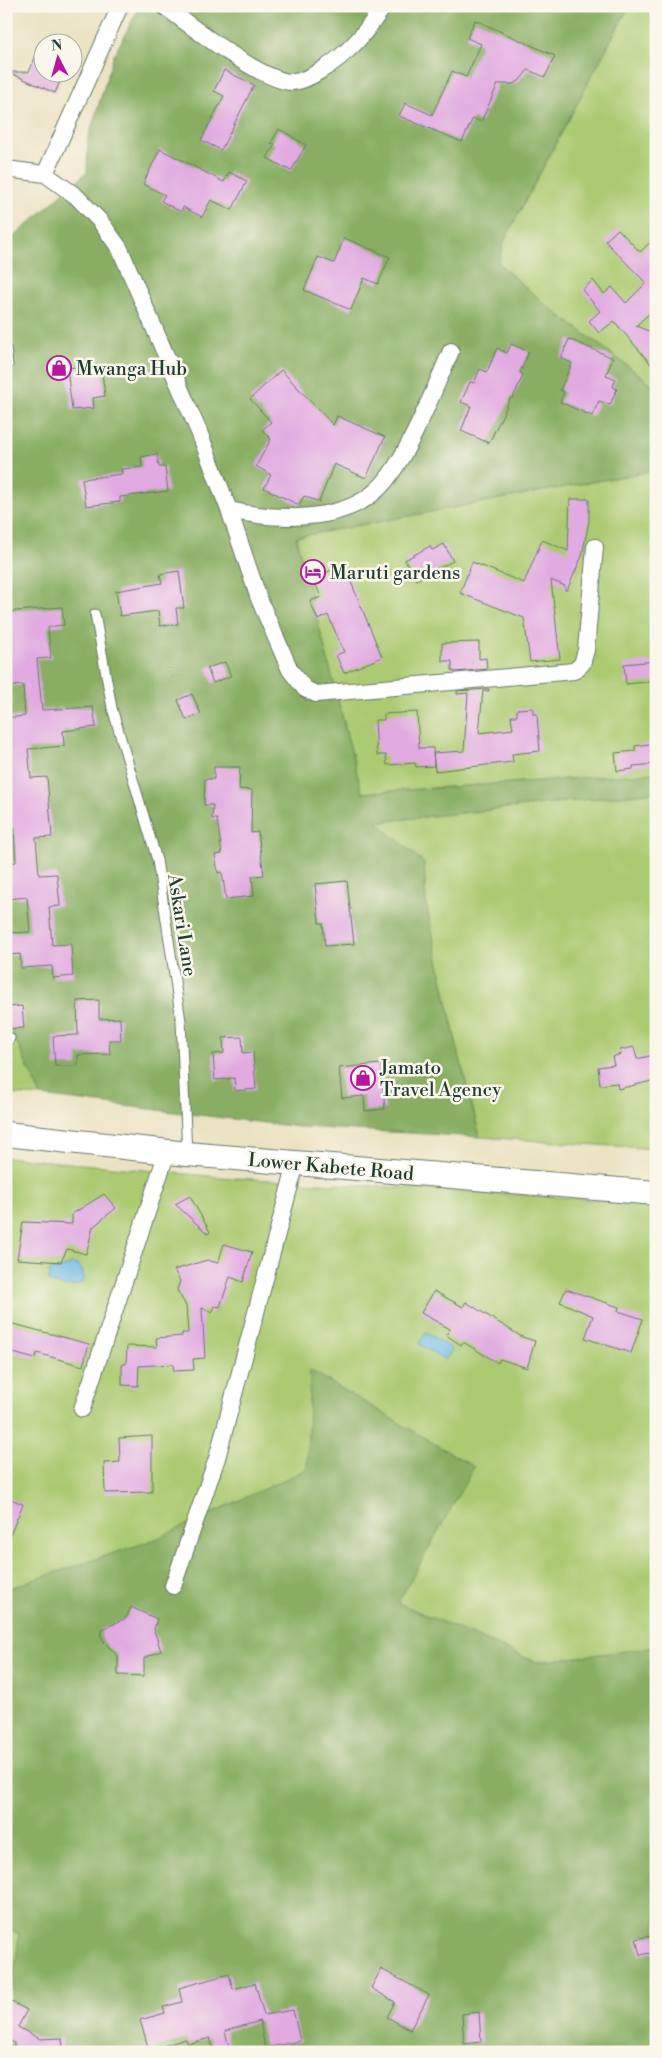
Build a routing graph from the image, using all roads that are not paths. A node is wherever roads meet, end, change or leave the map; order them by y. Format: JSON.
{"nodes":[{"id":1,"x":120,"y":6,"type":"edge"},
{"id":2,"x":164,"y":6,"type":"edge"},
{"id":3,"x":384,"y":6,"type":"edge"},
{"id":4,"x":6,"y":169,"type":"edge"},
{"id":5,"x":45,"y":174,"type":"junction"},
{"id":6,"x":6,"y":349,"type":"edge"},
{"id":7,"x":451,"y":351,"type":"dead end"},
{"id":8,"x":8,"y":364,"type":"dead end"},
{"id":9,"x":229,"y":510,"type":"junction"},
{"id":10,"x":594,"y":547,"type":"dead end"},
{"id":11,"x":95,"y":614,"type":"dead end"},
{"id":12,"x":6,"y":1134,"type":"edge"},
{"id":13,"x":177,"y":1153,"type":"junction"},
{"id":14,"x":296,"y":1163,"type":"junction"},
{"id":15,"x":656,"y":1193,"type":"edge"},
{"id":16,"x":82,"y":1409,"type":"dead end"},
{"id":17,"x":173,"y":1586,"type":"dead end"}],
"edges":[{"from":1,"to":5,"type":"street"},
{"from":2,"to":3,"type":"street"},
{"from":4,"to":5,"type":"street"},
{"from":5,"to":9,"type":"street"},
{"from":6,"to":8,"type":"lane"},
{"from":7,"to":9,"type":"street"},
{"from":9,"to":10,"type":"street"},
{"from":11,"to":13,"type":"lane","name":"Askari Lane"},
{"from":12,"to":13,"type":"main road","name":"Lower Kabete Road"},
{"from":13,"to":14,"type":"main road","name":"Lower Kabete Road"},
{"from":13,"to":16,"type":"street"},
{"from":14,"to":15,"type":"main road","name":"Lower Kabete Road"},
{"from":14,"to":17,"type":"street"}]}
